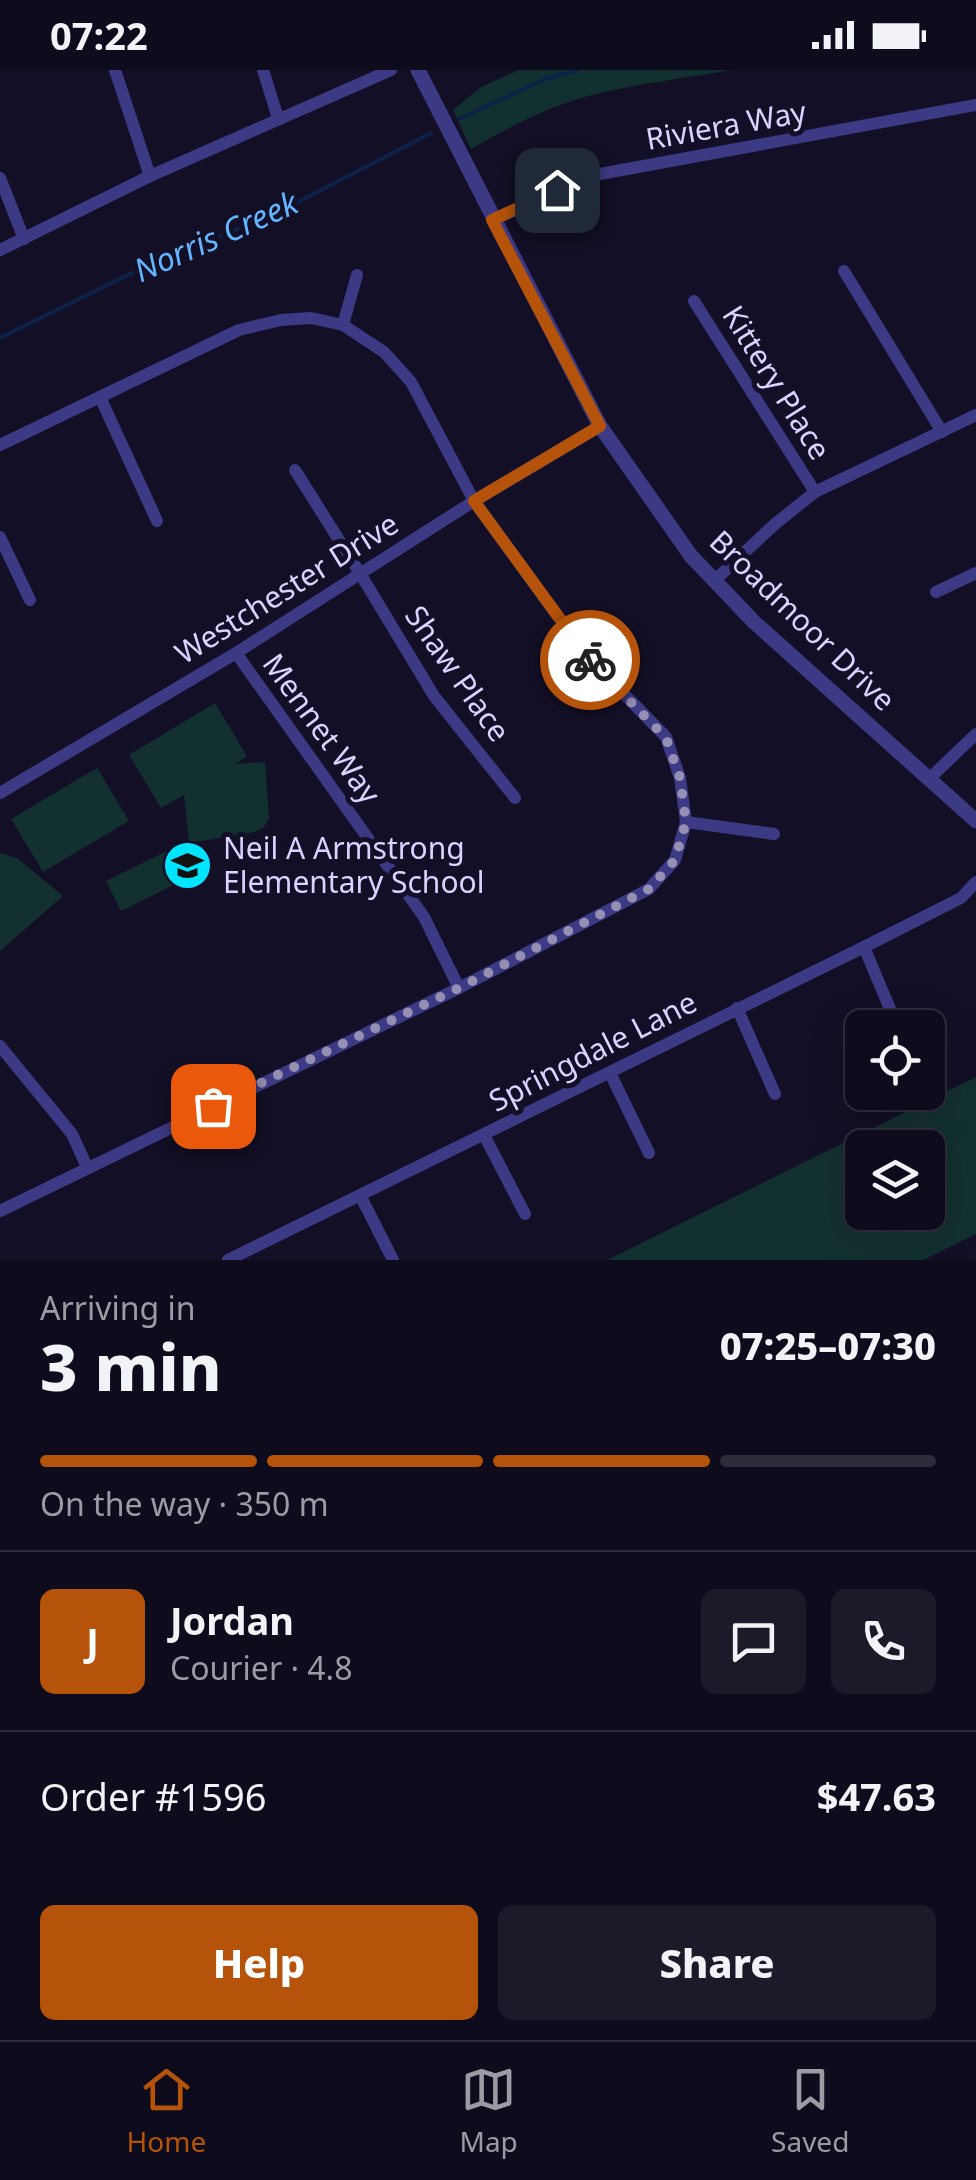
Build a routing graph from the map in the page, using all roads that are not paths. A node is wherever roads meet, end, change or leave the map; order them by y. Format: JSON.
{"nodes":[{"id":1,"x":115,"y":70,"type":"edge"},
{"id":2,"x":263,"y":70,"type":"edge"},
{"id":3,"x":390,"y":70,"type":"edge"},
{"id":4,"x":418,"y":70,"type":"edge"},
{"id":5,"x":976,"y":106,"type":"edge"},
{"id":6,"x":278,"y":118,"type":"junction"},
{"id":7,"x":150,"y":176,"type":"junction"},
{"id":8,"x":0,"y":178,"type":"edge"},
{"id":9,"x":492,"y":220,"type":"junction"},
{"id":10,"x":24,"y":238,"type":"junction"},
{"id":11,"x":0,"y":250,"type":"edge"},
{"id":12,"x":844,"y":271,"type":"dead end"},
{"id":13,"x":357,"y":275,"type":"dead end"},
{"id":14,"x":694,"y":300,"type":"dead end"},
{"id":15,"x":343,"y":325,"type":"junction"},
{"id":16,"x":100,"y":397,"type":"junction"},
{"id":17,"x":976,"y":416,"type":"edge"},
{"id":18,"x":600,"y":426,"type":"junction"},
{"id":19,"x":942,"y":432,"type":"junction"},
{"id":20,"x":0,"y":445,"type":"edge"},
{"id":21,"x":294,"y":470,"type":"dead end"},
{"id":22,"x":815,"y":492,"type":"junction"},
{"id":23,"x":474,"y":501,"type":"junction"},
{"id":24,"x":157,"y":521,"type":"dead end"},
{"id":25,"x":0,"y":537,"type":"edge"},
{"id":26,"x":976,"y":573,"type":"edge"},
{"id":27,"x":361,"y":574,"type":"junction"},
{"id":28,"x":716,"y":580,"type":"junction"},
{"id":29,"x":936,"y":592,"type":"dead end"},
{"id":30,"x":30,"y":600,"type":"dead end"},
{"id":31,"x":236,"y":652,"type":"junction"},
{"id":32,"x":976,"y":734,"type":"edge"},
{"id":33,"x":930,"y":778,"type":"junction"},
{"id":34,"x":0,"y":792,"type":"edge"},
{"id":35,"x":516,"y":798,"type":"dead end"},
{"id":36,"x":976,"y":821,"type":"edge"},
{"id":37,"x":686,"y":822,"type":"junction"},
{"id":38,"x":774,"y":834,"type":"dead end"},
{"id":39,"x":976,"y":882,"type":"edge"},
{"id":40,"x":864,"y":947,"type":"junction"},
{"id":41,"x":459,"y":988,"type":"junction"},
{"id":42,"x":737,"y":1008,"type":"junction"},
{"id":43,"x":890,"y":1010,"type":"edge"},
{"id":44,"x":0,"y":1046,"type":"edge"},
{"id":45,"x":610,"y":1072,"type":"junction"},
{"id":46,"x":775,"y":1094,"type":"dead end"},
{"id":47,"x":484,"y":1134,"type":"junction"},
{"id":48,"x":650,"y":1153,"type":"dead end"},
{"id":49,"x":87,"y":1167,"type":"junction"},
{"id":50,"x":360,"y":1194,"type":"junction"},
{"id":51,"x":0,"y":1211,"type":"edge"},
{"id":52,"x":526,"y":1214,"type":"dead end"},
{"id":53,"x":230,"y":1260,"type":"edge"},
{"id":54,"x":394,"y":1260,"type":"edge"}],
"edges":[{"from":1,"to":7,"type":"street"},
{"from":2,"to":6,"type":"street"},
{"from":3,"to":6,"type":"street"},
{"from":4,"to":9,"type":"street","name":"Broadmoor Drive"},
{"from":5,"to":9,"type":"street","name":"Riviera Way"},
{"from":6,"to":7,"type":"street"},
{"from":7,"to":10,"type":"street"},
{"from":8,"to":10,"type":"street"},
{"from":9,"to":18,"type":"street","name":"Broadmoor Drive"},
{"from":10,"to":11,"type":"street"},
{"from":12,"to":19,"type":"street"},
{"from":13,"to":15,"type":"street"},
{"from":14,"to":22,"type":"street","name":"Kittery Place"},
{"from":15,"to":16,"type":"street"},
{"from":15,"to":23,"type":"street"},
{"from":16,"to":20,"type":"street"},
{"from":16,"to":24,"type":"street"},
{"from":17,"to":19,"type":"street"},
{"from":18,"to":23,"type":"street","name":"Westchester Drive"},
{"from":18,"to":28,"type":"street","name":"Broadmoor Drive"},
{"from":19,"to":22,"type":"street"},
{"from":21,"to":27,"type":"street","name":"Shaw Place"},
{"from":22,"to":28,"type":"street"},
{"from":23,"to":27,"type":"street","name":"Westchester Drive"},
{"from":23,"to":37,"type":"street"},
{"from":25,"to":30,"type":"street"},
{"from":26,"to":29,"type":"street"},
{"from":27,"to":31,"type":"street","name":"Westchester Drive"},
{"from":27,"to":35,"type":"street","name":"Shaw Place"},
{"from":28,"to":33,"type":"street","name":"Broadmoor Drive"},
{"from":31,"to":34,"type":"street","name":"Westchester Drive"},
{"from":31,"to":41,"type":"street","name":"Mennet Way"},
{"from":32,"to":33,"type":"street"},
{"from":33,"to":36,"type":"street","name":"Broadmoor Drive"},
{"from":37,"to":38,"type":"street"},
{"from":37,"to":41,"type":"street"},
{"from":39,"to":40,"type":"street","name":"Springdale Lane"},
{"from":40,"to":42,"type":"street","name":"Springdale Lane"},
{"from":40,"to":43,"type":"street"},
{"from":41,"to":49,"type":"street"},
{"from":42,"to":45,"type":"street","name":"Springdale Lane"},
{"from":42,"to":46,"type":"street"},
{"from":44,"to":49,"type":"street"},
{"from":45,"to":47,"type":"street","name":"Springdale Lane"},
{"from":45,"to":48,"type":"street"},
{"from":47,"to":50,"type":"street","name":"Springdale Lane"},
{"from":47,"to":52,"type":"street"},
{"from":49,"to":51,"type":"street"},
{"from":50,"to":53,"type":"street","name":"Springdale Lane"},
{"from":50,"to":54,"type":"street"}]}
